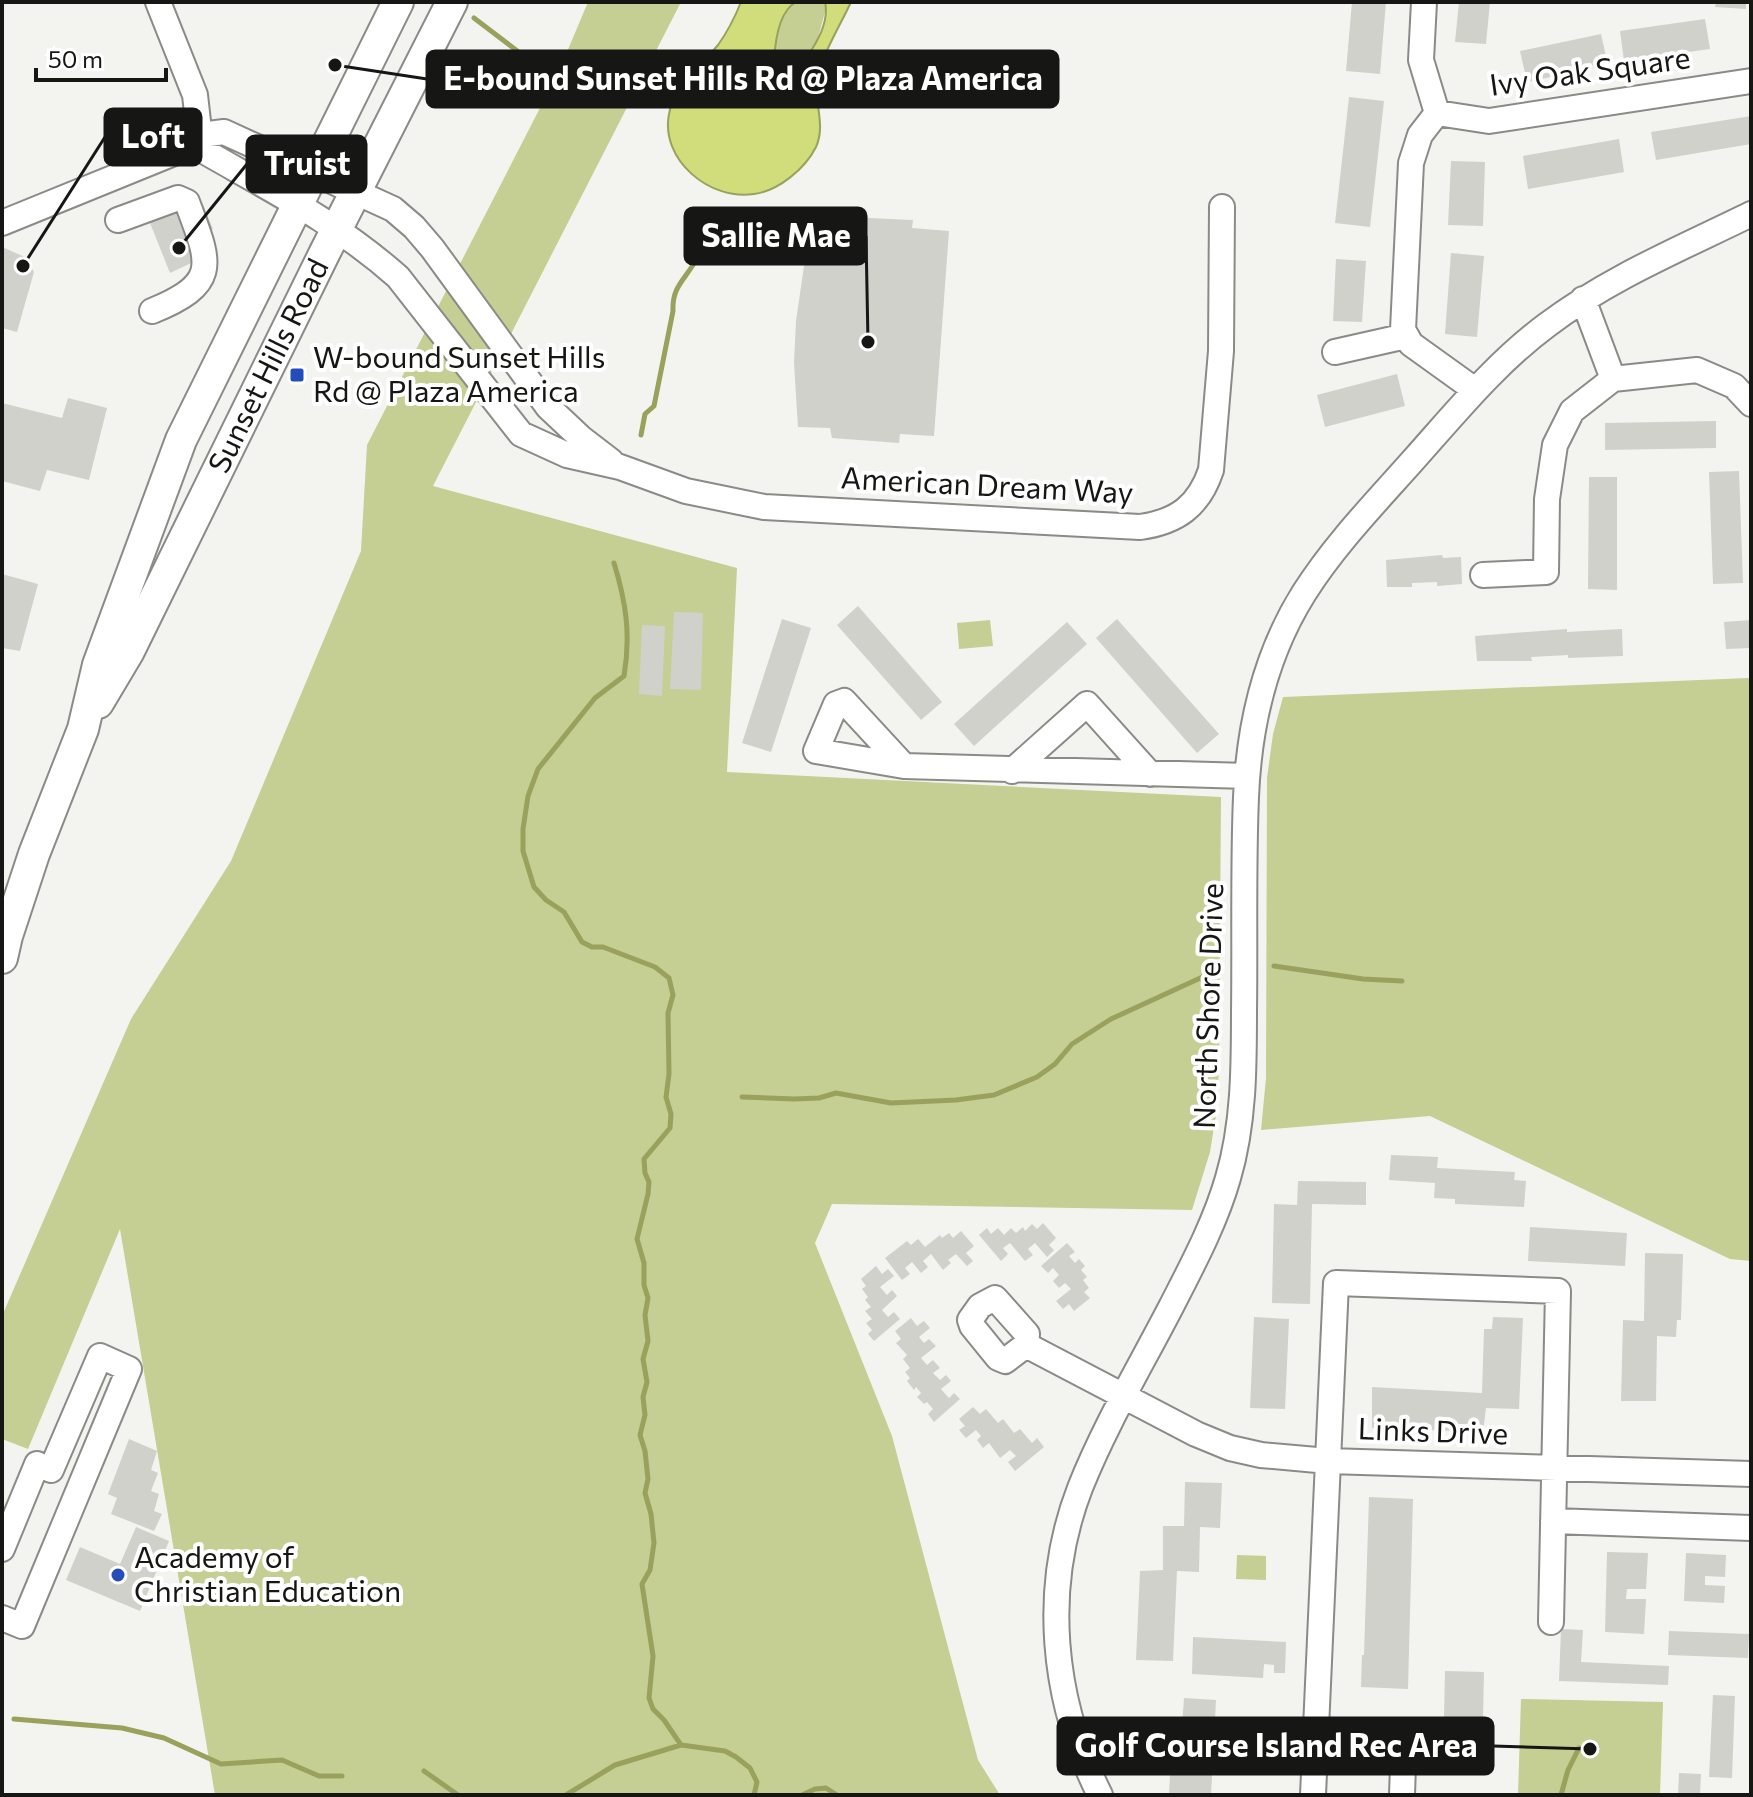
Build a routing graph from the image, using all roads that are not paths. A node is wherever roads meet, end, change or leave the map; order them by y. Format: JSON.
{"nodes":[{"id":1,"x":158,"y":2,"type":"edge"},
{"id":2,"x":398,"y":2,"type":"edge"},
{"id":3,"x":452,"y":2,"type":"edge"},
{"id":4,"x":1424,"y":2,"type":"edge"},
{"id":5,"x":188,"y":76,"type":"junction"},
{"id":6,"x":1751,"y":81,"type":"edge"},
{"id":7,"x":1437,"y":113,"type":"junction"},
{"id":8,"x":231,"y":135,"type":"junction"},
{"id":9,"x":205,"y":145,"type":"junction"},
{"id":10,"x":313,"y":174,"type":"junction"},
{"id":11,"x":356,"y":191,"type":"junction"},
{"id":12,"x":299,"y":203,"type":"junction"},
{"id":13,"x":1222,"y":207,"type":"dead end"},
{"id":14,"x":1751,"y":214,"type":"edge"},
{"id":15,"x":118,"y":220,"type":"dead end"},
{"id":16,"x":2,"y":223,"type":"edge"},
{"id":17,"x":337,"y":229,"type":"junction"},
{"id":18,"x":1583,"y":299,"type":"junction"},
{"id":19,"x":152,"y":311,"type":"dead end"},
{"id":20,"x":1406,"y":336,"type":"junction"},
{"id":21,"x":1335,"y":352,"type":"dead end"},
{"id":22,"x":1613,"y":379,"type":"junction"},
{"id":23,"x":1475,"y":390,"type":"junction"},
{"id":24,"x":1751,"y":404,"type":"edge"},
{"id":25,"x":620,"y":467,"type":"junction"},
{"id":26,"x":1483,"y":575,"type":"dead end"},
{"id":27,"x":83,"y":729,"type":"junction"},
{"id":28,"x":904,"y":766,"type":"dead end"},
{"id":29,"x":1012,"y":771,"type":"junction"},
{"id":30,"x":1150,"y":774,"type":"junction"},
{"id":31,"x":1247,"y":776,"type":"junction"},
{"id":32,"x":2,"y":958,"type":"edge"},
{"id":33,"x":1026,"y":1345,"type":"dead end"},
{"id":34,"x":1125,"y":1396,"type":"junction"},
{"id":35,"x":1328,"y":1461,"type":"junction"},
{"id":36,"x":1554,"y":1469,"type":"junction"},
{"id":37,"x":1751,"y":1474,"type":"edge"},
{"id":38,"x":1553,"y":1521,"type":"junction"},
{"id":39,"x":1751,"y":1528,"type":"edge"},
{"id":40,"x":2,"y":1549,"type":"edge"},
{"id":41,"x":2,"y":1618,"type":"edge"},
{"id":42,"x":1551,"y":1622,"type":"dead end"},
{"id":43,"x":1316,"y":1732,"type":"junction"},
{"id":44,"x":1100,"y":1795,"type":"edge"},
{"id":45,"x":1313,"y":1795,"type":"edge"},
{"id":46,"x":1402,"y":1795,"type":"edge"}],
"edges":[{"from":1,"to":5,"type":"street"},
{"from":2,"to":10,"type":"main road","name":"Sunset Hills Road"},
{"from":3,"to":11,"type":"main road","name":"Sunset Hills Road"},
{"from":4,"to":7,"type":"street"},
{"from":5,"to":8,"type":"street"},
{"from":5,"to":9,"type":"street"},
{"from":6,"to":7,"type":"street","name":"Ivy Oak Square"},
{"from":7,"to":20,"type":"street"},
{"from":8,"to":9,"type":"street"},
{"from":8,"to":10,"type":"street"},
{"from":9,"to":12,"type":"street"},
{"from":9,"to":16,"type":"street"},
{"from":10,"to":11,"type":"street"},
{"from":10,"to":12,"type":"main road","name":"Sunset Hills Road"},
{"from":11,"to":17,"type":"main road","name":"Sunset Hills Road"},
{"from":11,"to":25,"type":"street"},
{"from":12,"to":17,"type":"street"},
{"from":12,"to":27,"type":"main road","name":"Sunset Hills Road"},
{"from":13,"to":25,"type":"street","name":"American Dream Way"},
{"from":14,"to":18,"type":"street","name":"North Shore Drive"},
{"from":15,"to":19,"type":"street"},
{"from":17,"to":25,"type":"street"},
{"from":17,"to":27,"type":"main road","name":"Sunset Hills Road"},
{"from":18,"to":22,"type":"street"},
{"from":18,"to":23,"type":"street","name":"North Shore Drive"},
{"from":20,"to":21,"type":"street"},
{"from":20,"to":23,"type":"street"},
{"from":22,"to":24,"type":"street"},
{"from":22,"to":26,"type":"street"},
{"from":23,"to":31,"type":"street","name":"North Shore Drive"},
{"from":27,"to":32,"type":"main road","name":"Sunset Hills Road"},
{"from":28,"to":29,"type":"street"},
{"from":29,"to":30,"type":"street"},
{"from":29,"to":30,"type":"street"},
{"from":30,"to":31,"type":"street"},
{"from":31,"to":34,"type":"street","name":"North Shore Drive"},
{"from":33,"to":34,"type":"street","name":"Links Drive"},
{"from":34,"to":35,"type":"street","name":"Links Drive"},
{"from":34,"to":44,"type":"street","name":"North Shore Drive"},
{"from":35,"to":36,"type":"street","name":"Links Drive"},
{"from":35,"to":36,"type":"street"},
{"from":35,"to":43,"type":"street"},
{"from":36,"to":37,"type":"street","name":"Links Drive"},
{"from":36,"to":38,"type":"street"},
{"from":38,"to":39,"type":"street"},
{"from":38,"to":42,"type":"street"},
{"from":40,"to":41,"type":"street"},
{"from":43,"to":45,"type":"street"},
{"from":43,"to":46,"type":"street"}]}
